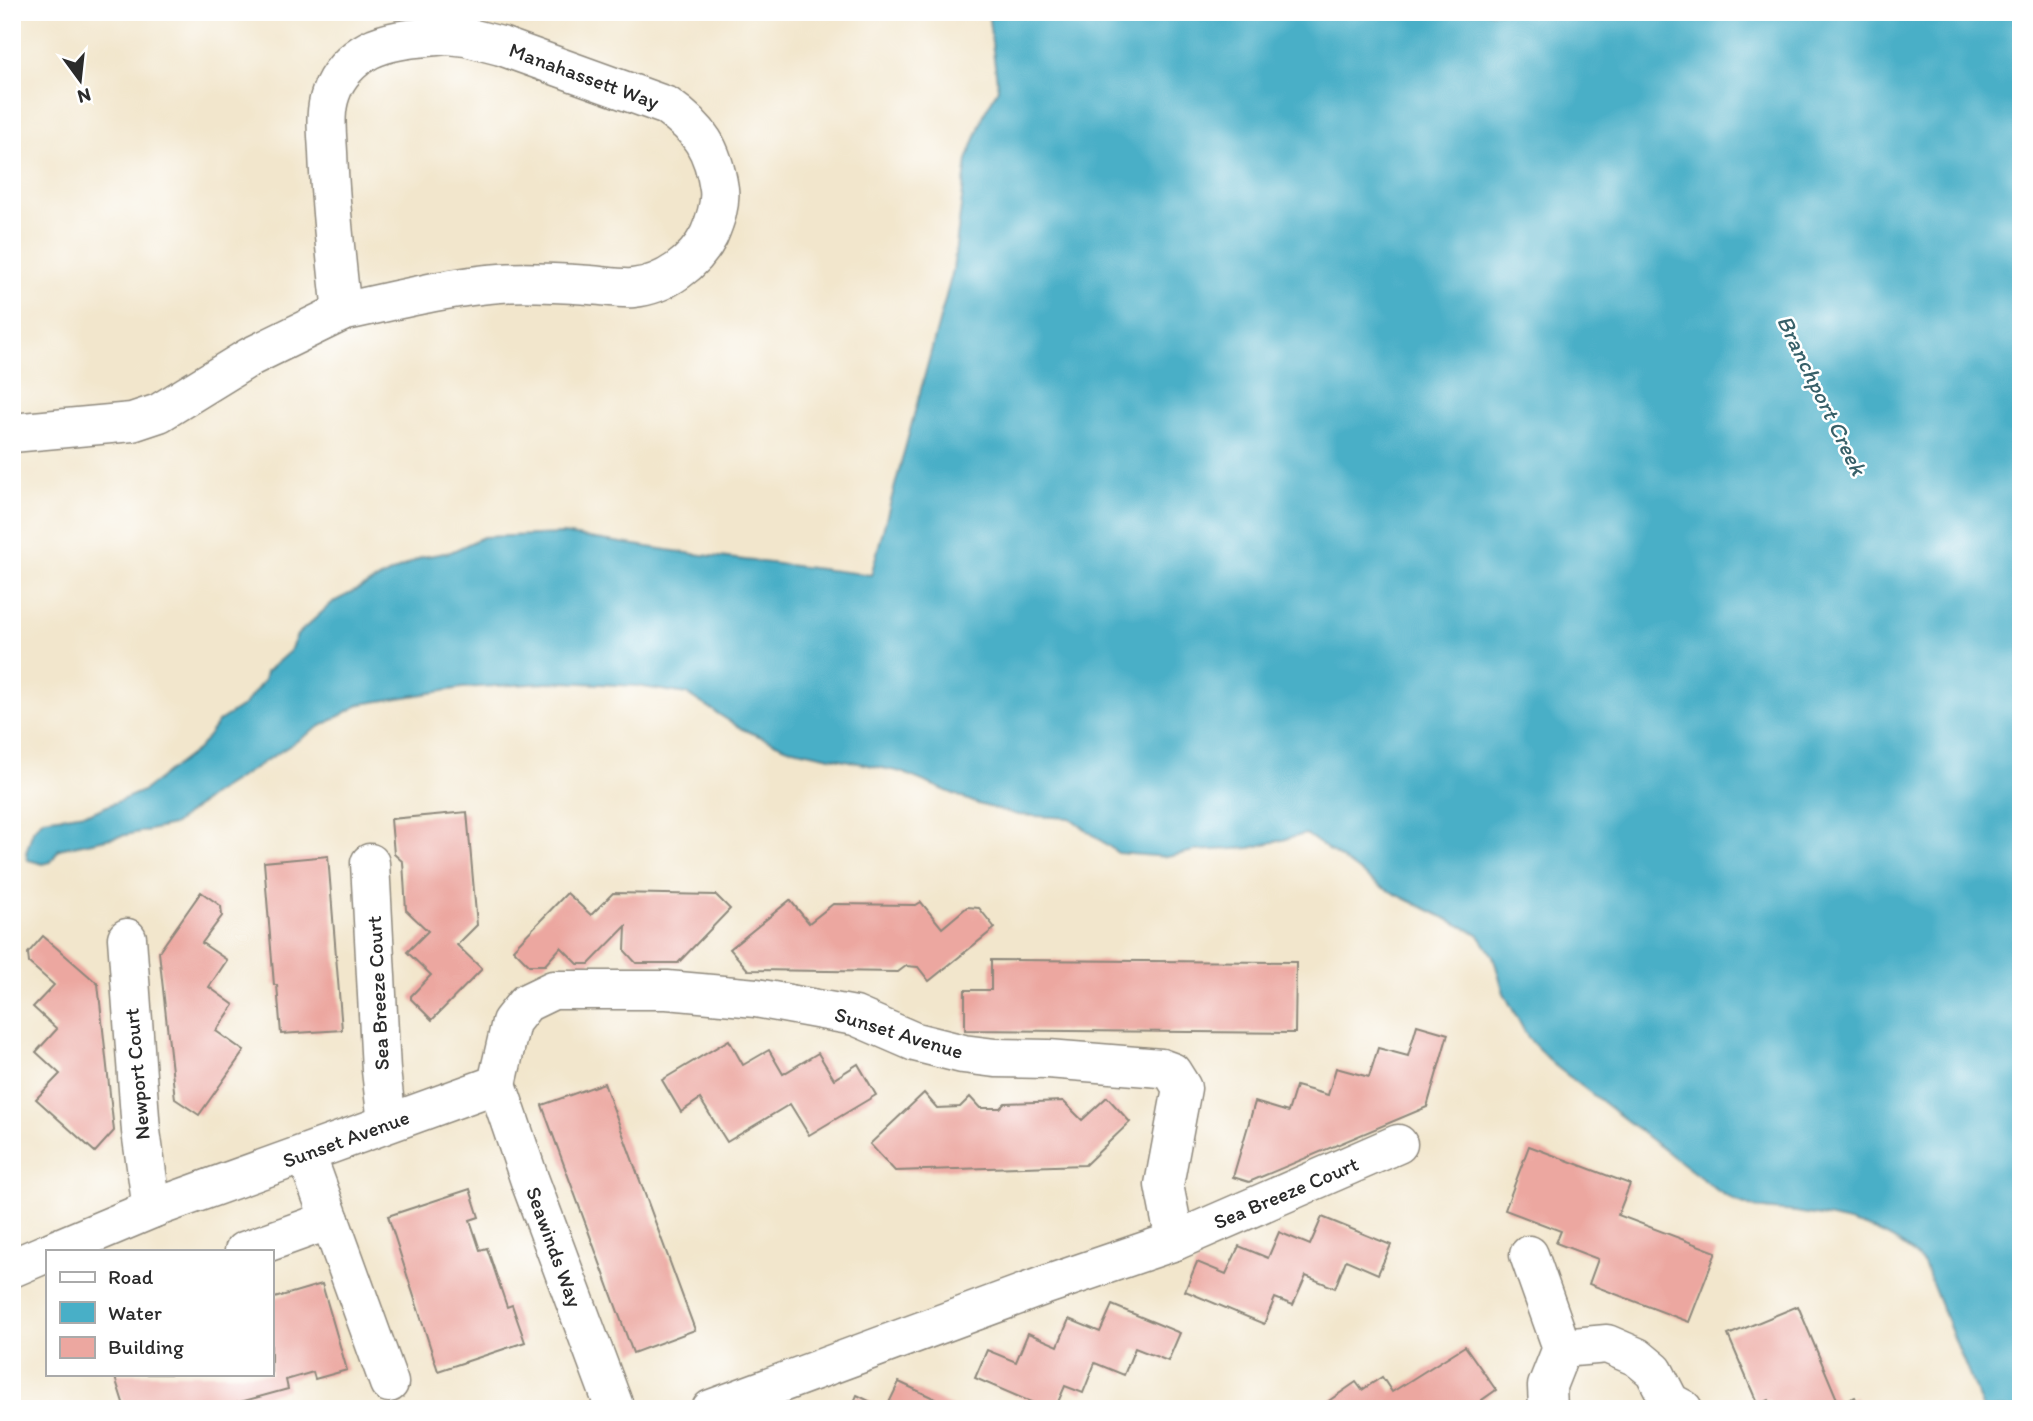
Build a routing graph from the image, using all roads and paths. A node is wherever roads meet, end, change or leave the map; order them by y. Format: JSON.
{"nodes":[{"id":1,"x":342,"y":312,"type":"junction"},
{"id":2,"x":12,"y":433,"type":"edge"},
{"id":3,"x":370,"y":863,"type":"dead end"},
{"id":4,"x":127,"y":938,"type":"dead end"},
{"id":5,"x":497,"y":1084,"type":"junction"},
{"id":6,"x":387,"y":1123,"type":"junction"},
{"id":7,"x":1398,"y":1144,"type":"dead end"},
{"id":8,"x":306,"y":1154,"type":"junction"},
{"id":9,"x":152,"y":1209,"type":"junction"},
{"id":10,"x":330,"y":1220,"type":"junction"},
{"id":11,"x":1175,"y":1241,"type":"junction"},
{"id":12,"x":54,"y":1250,"type":"edge"},
{"id":13,"x":247,"y":1250,"type":"edge"},
{"id":14,"x":46,"y":1253,"type":"edge"},
{"id":15,"x":1529,"y":1255,"type":"dead end"},
{"id":16,"x":12,"y":1268,"type":"edge"},
{"id":17,"x":1563,"y":1348,"type":"junction"},
{"id":18,"x":389,"y":1383,"type":"dead end"},
{"id":19,"x":1672,"y":1407,"type":"edge"},
{"id":20,"x":615,"y":1409,"type":"edge"},
{"id":21,"x":711,"y":1409,"type":"edge"},
{"id":22,"x":1549,"y":1409,"type":"edge"}],
"edges":[{"from":1,"to":1,"type":"street","name":"Manahassett Way"},
{"from":1,"to":2,"type":"street","name":"Manahassett Way"},
{"from":3,"to":6,"type":"street","name":"Sea Breeze Court"},
{"from":4,"to":9,"type":"street","name":"Newport Court"},
{"from":5,"to":6,"type":"street","name":"Sunset Avenue"},
{"from":5,"to":11,"type":"street","name":"Sunset Avenue"},
{"from":5,"to":20,"type":"street","name":"Seawinds Way"},
{"from":6,"to":8,"type":"street","name":"Sunset Avenue"},
{"from":7,"to":11,"type":"street","name":"Sea Breeze Court"},
{"from":8,"to":9,"type":"street","name":"Sunset Avenue"},
{"from":8,"to":10,"type":"street"},
{"from":9,"to":12,"type":"street","name":"Sunset Avenue"},
{"from":10,"to":13,"type":"street"},
{"from":10,"to":18,"type":"street"},
{"from":11,"to":21,"type":"street"},
{"from":14,"to":16,"type":"street"},
{"from":15,"to":17,"type":"street"},
{"from":17,"to":19,"type":"street"},
{"from":17,"to":22,"type":"street"}]}
